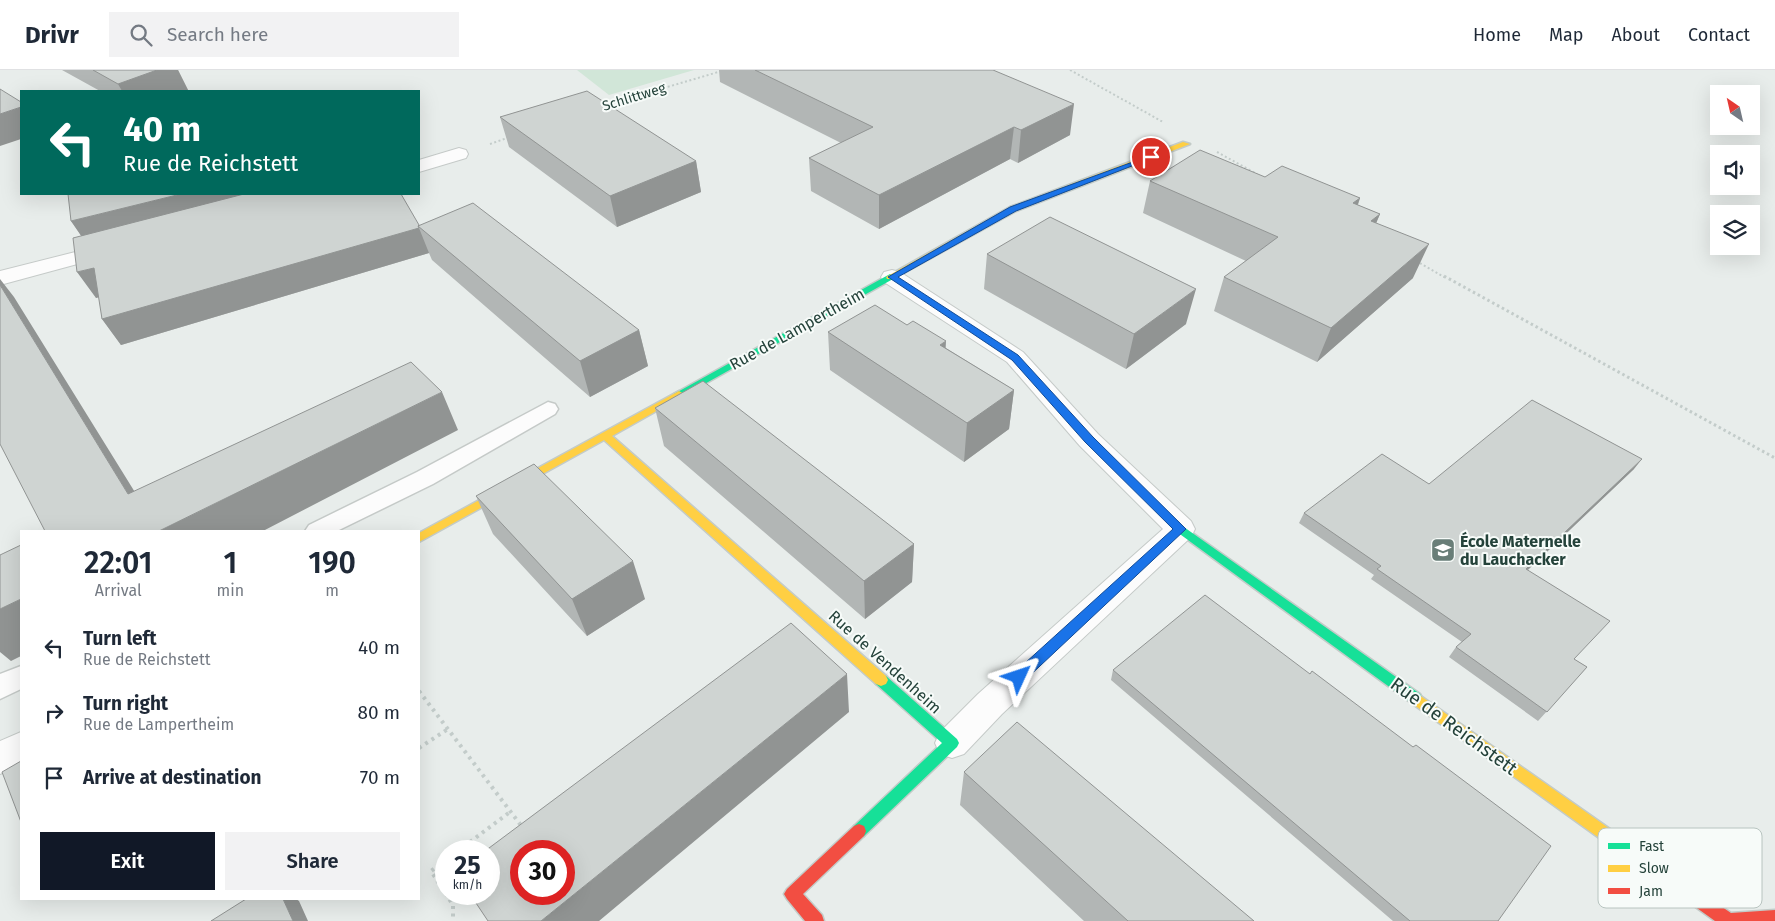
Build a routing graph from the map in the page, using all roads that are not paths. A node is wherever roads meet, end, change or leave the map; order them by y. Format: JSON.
{"nodes":[{"id":1,"x":1186,"y":144,"type":"dead end"},
{"id":2,"x":459,"y":154,"type":"road end"},
{"id":3,"x":420,"y":166,"type":"edge"},
{"id":4,"x":132,"y":243,"type":"edge"},
{"id":5,"x":892,"y":277,"type":"junction"},
{"id":6,"x":0,"y":278,"type":"edge"},
{"id":7,"x":548,"y":409,"type":"dead end"},
{"id":8,"x":605,"y":435,"type":"junction"},
{"id":9,"x":1180,"y":529,"type":"junction"},
{"id":10,"x":319,"y":530,"type":"edge"},
{"id":11,"x":420,"y":537,"type":"edge"},
{"id":12,"x":20,"y":677,"type":"edge"},
{"id":13,"x":0,"y":687,"type":"edge"},
{"id":14,"x":952,"y":743,"type":"junction"},
{"id":15,"x":20,"y":748,"type":"edge"},
{"id":16,"x":0,"y":758,"type":"edge"},
{"id":17,"x":1598,"y":829,"type":"edge"},
{"id":18,"x":1711,"y":908,"type":"edge"},
{"id":19,"x":1775,"y":918,"type":"edge"},
{"id":20,"x":816,"y":921,"type":"edge"},
{"id":21,"x":1729,"y":921,"type":"edge"}],
"edges":[{"from":1,"to":5,"type":"street","name":"Rue de Lampertheim"},
{"from":2,"to":3,"type":"street"},
{"from":4,"to":6,"type":"street"},
{"from":5,"to":8,"type":"street","name":"Rue de Lampertheim"},
{"from":5,"to":9,"type":"street","name":"Rue de Reichstett"},
{"from":7,"to":10,"type":"lane"},
{"from":8,"to":11,"type":"street","name":"Rue de Lampertheim"},
{"from":8,"to":14,"type":"street","name":"Rue de Vendenheim"},
{"from":9,"to":14,"type":"street"},
{"from":9,"to":17,"type":"street","name":"Rue de Reichstett"},
{"from":12,"to":13,"type":"lane"},
{"from":14,"to":20,"type":"street"},
{"from":15,"to":16,"type":"street"},
{"from":18,"to":21,"type":"street","name":"Rue de Reichstett"},
{"from":19,"to":21,"type":"street","name":"Rue de Reichstett"}]}
